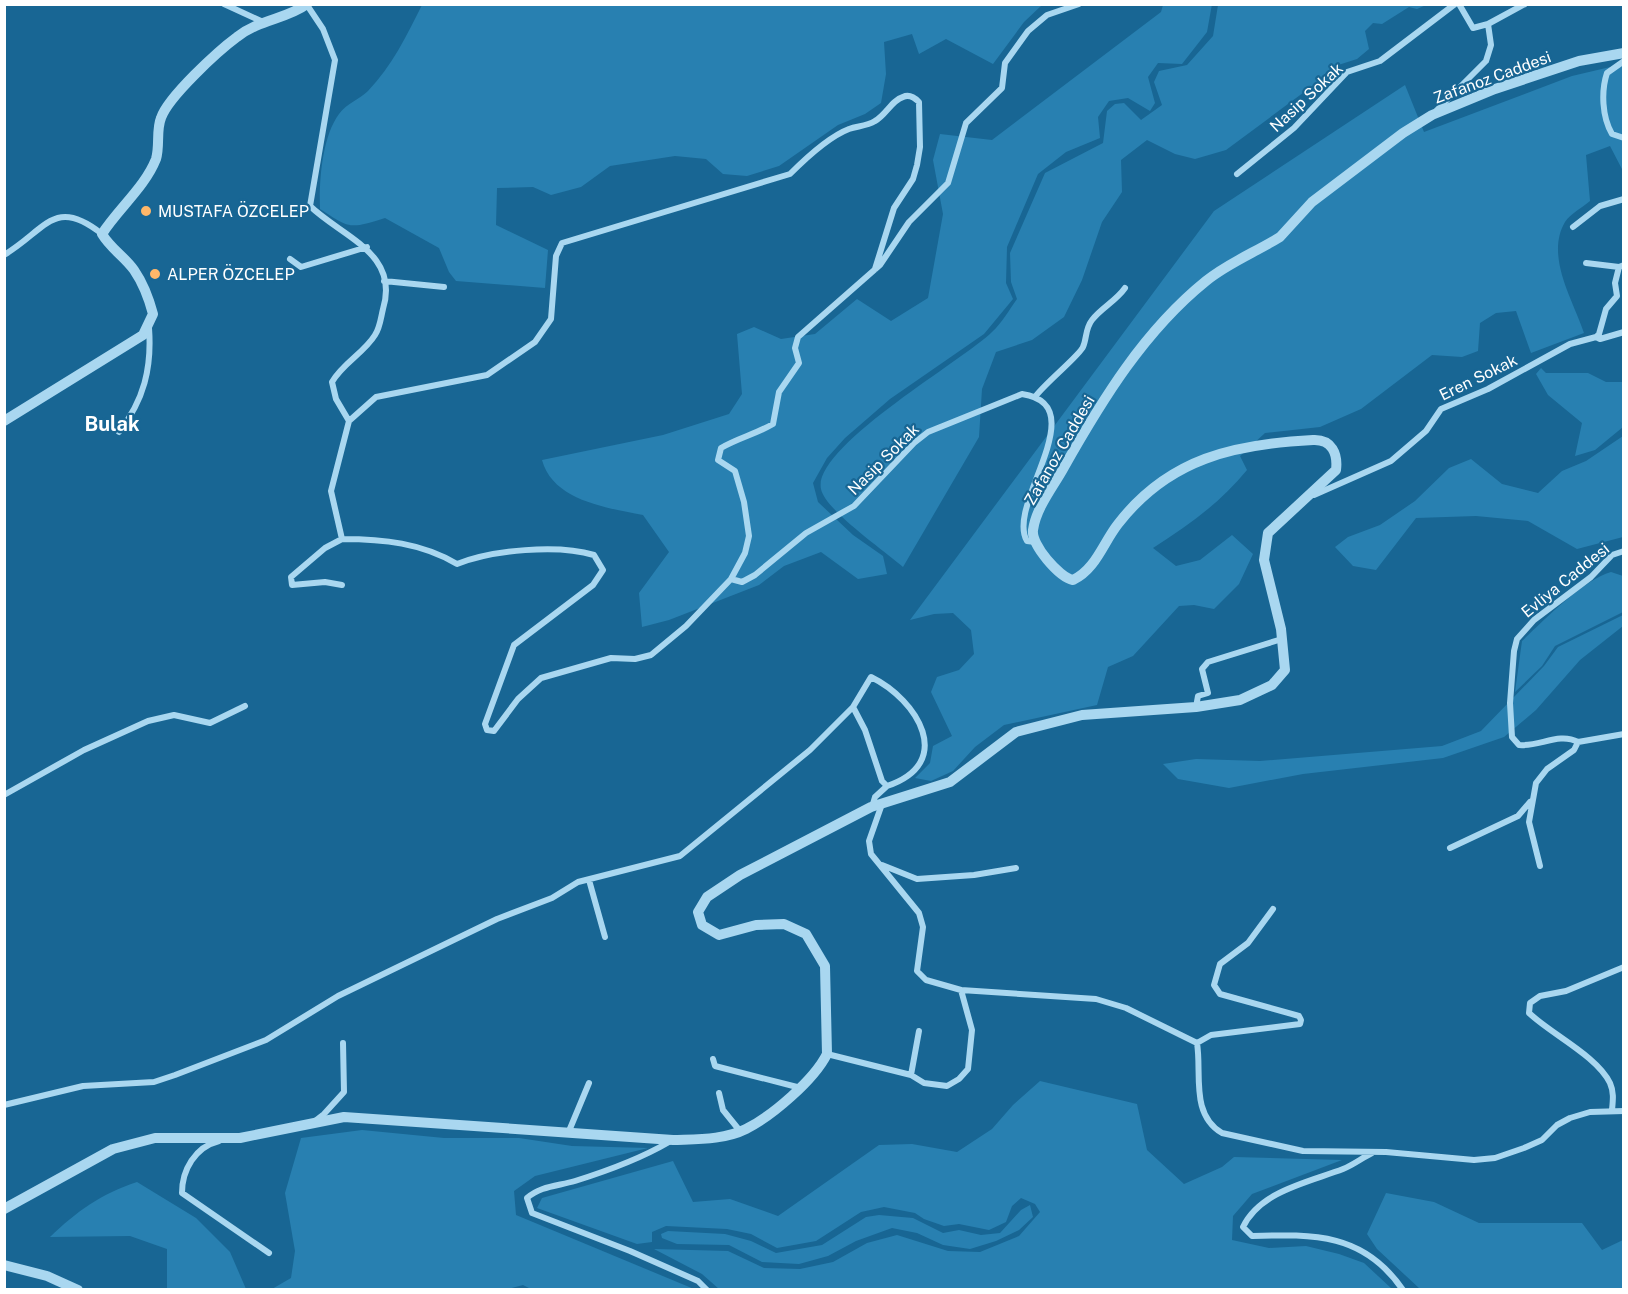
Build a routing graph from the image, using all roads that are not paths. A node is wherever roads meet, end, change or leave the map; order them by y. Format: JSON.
{"nodes":[{"id":1,"x":224,"y":4,"type":"edge"},
{"id":2,"x":1079,"y":4,"type":"edge"},
{"id":3,"x":1457,"y":4,"type":"edge"},
{"id":4,"x":1525,"y":4,"type":"edge"},
{"id":5,"x":307,"y":5,"type":"edge"},
{"id":6,"x":261,"y":21,"type":"junction"},
{"id":7,"x":1488,"y":24,"type":"junction"},
{"id":8,"x":1623,"y":53,"type":"edge"},
{"id":9,"x":1623,"y":62,"type":"edge"},
{"id":10,"x":1432,"y":115,"type":"junction"},
{"id":11,"x":1623,"y":138,"type":"edge"},
{"id":12,"x":1238,"y":174,"type":"dead end"},
{"id":13,"x":1623,"y":199,"type":"edge"},
{"id":14,"x":1573,"y":227,"type":"dead end"},
{"id":15,"x":102,"y":234,"type":"junction"},
{"id":16,"x":367,"y":247,"type":"junction"},
{"id":17,"x":4,"y":255,"type":"edge"},
{"id":18,"x":290,"y":259,"type":"dead end"},
{"id":19,"x":1586,"y":263,"type":"dead end"},
{"id":20,"x":1621,"y":266,"type":"edge"},
{"id":21,"x":875,"y":269,"type":"junction"},
{"id":22,"x":384,"y":281,"type":"junction"},
{"id":23,"x":444,"y":287,"type":"dead end"},
{"id":24,"x":1125,"y":288,"type":"dead end"},
{"id":25,"x":148,"y":324,"type":"junction"},
{"id":26,"x":1623,"y":332,"type":"edge"},
{"id":27,"x":1596,"y":337,"type":"junction"},
{"id":28,"x":1035,"y":396,"type":"junction"},
{"id":29,"x":4,"y":421,"type":"edge"},
{"id":30,"x":349,"y":421,"type":"junction"},
{"id":31,"x":119,"y":432,"type":"dead end"},
{"id":32,"x":1310,"y":496,"type":"junction"},
{"id":33,"x":342,"y":539,"type":"junction"},
{"id":34,"x":1035,"y":542,"type":"junction"},
{"id":35,"x":1623,"y":551,"type":"edge"},
{"id":36,"x":731,"y":579,"type":"junction"},
{"id":37,"x":342,"y":585,"type":"dead end"},
{"id":38,"x":1283,"y":639,"type":"junction"},
{"id":39,"x":245,"y":706,"type":"dead end"},
{"id":40,"x":853,"y":707,"type":"junction"},
{"id":41,"x":1196,"y":707,"type":"junction"},
{"id":42,"x":1623,"y":734,"type":"edge"},
{"id":43,"x":1578,"y":742,"type":"junction"},
{"id":44,"x":886,"y":786,"type":"junction"},
{"id":45,"x":4,"y":795,"type":"edge"},
{"id":46,"x":1533,"y":799,"type":"junction"},
{"id":47,"x":877,"y":805,"type":"junction"},
{"id":48,"x":1450,"y":848,"type":"dead end"},
{"id":49,"x":881,"y":865,"type":"junction"},
{"id":50,"x":1540,"y":866,"type":"dead end"},
{"id":51,"x":1016,"y":868,"type":"dead end"},
{"id":52,"x":589,"y":880,"type":"junction"},
{"id":53,"x":1273,"y":909,"type":"dead end"},
{"id":54,"x":605,"y":938,"type":"dead end"},
{"id":55,"x":1623,"y":967,"type":"edge"},
{"id":56,"x":961,"y":990,"type":"junction"},
{"id":57,"x":919,"y":1031,"type":"dead end"},
{"id":58,"x":343,"y":1043,"type":"dead end"},
{"id":59,"x":1197,"y":1043,"type":"junction"},
{"id":60,"x":827,"y":1054,"type":"junction"},
{"id":61,"x":713,"y":1059,"type":"dead end"},
{"id":62,"x":911,"y":1075,"type":"junction"},
{"id":63,"x":588,"y":1083,"type":"dead end"},
{"id":64,"x":801,"y":1088,"type":"junction"},
{"id":65,"x":719,"y":1093,"type":"dead end"},
{"id":66,"x":4,"y":1105,"type":"edge"},
{"id":67,"x":1612,"y":1110,"type":"junction"},
{"id":68,"x":1623,"y":1111,"type":"edge"},
{"id":69,"x":309,"y":1124,"type":"junction"},
{"id":70,"x":569,"y":1131,"type":"junction"},
{"id":71,"x":740,"y":1131,"type":"junction"},
{"id":72,"x":231,"y":1138,"type":"junction"},
{"id":73,"x":673,"y":1140,"type":"junction"},
{"id":74,"x":1372,"y":1152,"type":"junction"},
{"id":75,"x":4,"y":1209,"type":"edge"},
{"id":76,"x":269,"y":1253,"type":"dead end"},
{"id":77,"x":4,"y":1265,"type":"edge"},
{"id":78,"x":78,"y":1290,"type":"edge"},
{"id":79,"x":707,"y":1290,"type":"edge"},
{"id":80,"x":1402,"y":1290,"type":"edge"}],
"edges":[{"from":1,"to":6,"type":"street"},
{"from":2,"to":21,"type":"street"},
{"from":3,"to":7,"type":"street"},
{"from":3,"to":12,"type":"street","name":"Nasip Sokak"},
{"from":4,"to":7,"type":"street"},
{"from":5,"to":6,"type":"street"},
{"from":5,"to":16,"type":"street"},
{"from":6,"to":15,"type":"street"},
{"from":7,"to":10,"type":"street"},
{"from":8,"to":10,"type":"street","name":"Zafanoz Caddesi"},
{"from":9,"to":11,"type":"street"},
{"from":10,"to":34,"type":"street","name":"Zafanoz Caddesi"},
{"from":13,"to":14,"type":"street"},
{"from":15,"to":17,"type":"street"},
{"from":15,"to":25,"type":"street"},
{"from":16,"to":18,"type":"street"},
{"from":16,"to":22,"type":"street"},
{"from":19,"to":20,"type":"street"},
{"from":20,"to":27,"type":"street"},
{"from":21,"to":30,"type":"street"},
{"from":21,"to":36,"type":"street"},
{"from":22,"to":23,"type":"street"},
{"from":22,"to":30,"type":"street"},
{"from":24,"to":28,"type":"street"},
{"from":25,"to":29,"type":"street"},
{"from":25,"to":31,"type":"street"},
{"from":26,"to":27,"type":"street","name":"Eren Sokak"},
{"from":27,"to":32,"type":"street","name":"Eren Sokak"},
{"from":28,"to":34,"type":"street"},
{"from":28,"to":36,"type":"street","name":"Nasip Sokak"},
{"from":30,"to":33,"type":"street"},
{"from":32,"to":34,"type":"street"},
{"from":32,"to":38,"type":"street"},
{"from":33,"to":36,"type":"street"},
{"from":33,"to":37,"type":"street"},
{"from":35,"to":43,"type":"street","name":"Evliya Caddesi"},
{"from":38,"to":41,"type":"street"},
{"from":38,"to":41,"type":"street"},
{"from":39,"to":45,"type":"street"},
{"from":40,"to":44,"type":"street"},
{"from":40,"to":44,"type":"street"},
{"from":40,"to":52,"type":"street"},
{"from":41,"to":47,"type":"street"},
{"from":42,"to":43,"type":"street"},
{"from":43,"to":46,"type":"street"},
{"from":44,"to":47,"type":"street"},
{"from":46,"to":48,"type":"street"},
{"from":46,"to":50,"type":"street"},
{"from":47,"to":49,"type":"street"},
{"from":47,"to":60,"type":"street"},
{"from":49,"to":51,"type":"street"},
{"from":49,"to":56,"type":"street"},
{"from":52,"to":54,"type":"street"},
{"from":52,"to":66,"type":"street"},
{"from":53,"to":59,"type":"street"},
{"from":55,"to":67,"type":"street"},
{"from":56,"to":59,"type":"street"},
{"from":56,"to":62,"type":"street"},
{"from":57,"to":62,"type":"street"},
{"from":58,"to":69,"type":"street"},
{"from":59,"to":74,"type":"street"},
{"from":60,"to":62,"type":"street"},
{"from":60,"to":64,"type":"street"},
{"from":61,"to":64,"type":"street"},
{"from":63,"to":70,"type":"street"},
{"from":64,"to":71,"type":"street"},
{"from":65,"to":71,"type":"street"},
{"from":67,"to":68,"type":"street"},
{"from":67,"to":74,"type":"street"},
{"from":69,"to":70,"type":"street"},
{"from":69,"to":72,"type":"street"},
{"from":70,"to":73,"type":"street"},
{"from":71,"to":73,"type":"street"},
{"from":72,"to":75,"type":"street"},
{"from":72,"to":76,"type":"street"},
{"from":73,"to":79,"type":"street"},
{"from":74,"to":80,"type":"street"},
{"from":77,"to":78,"type":"street"}]}
